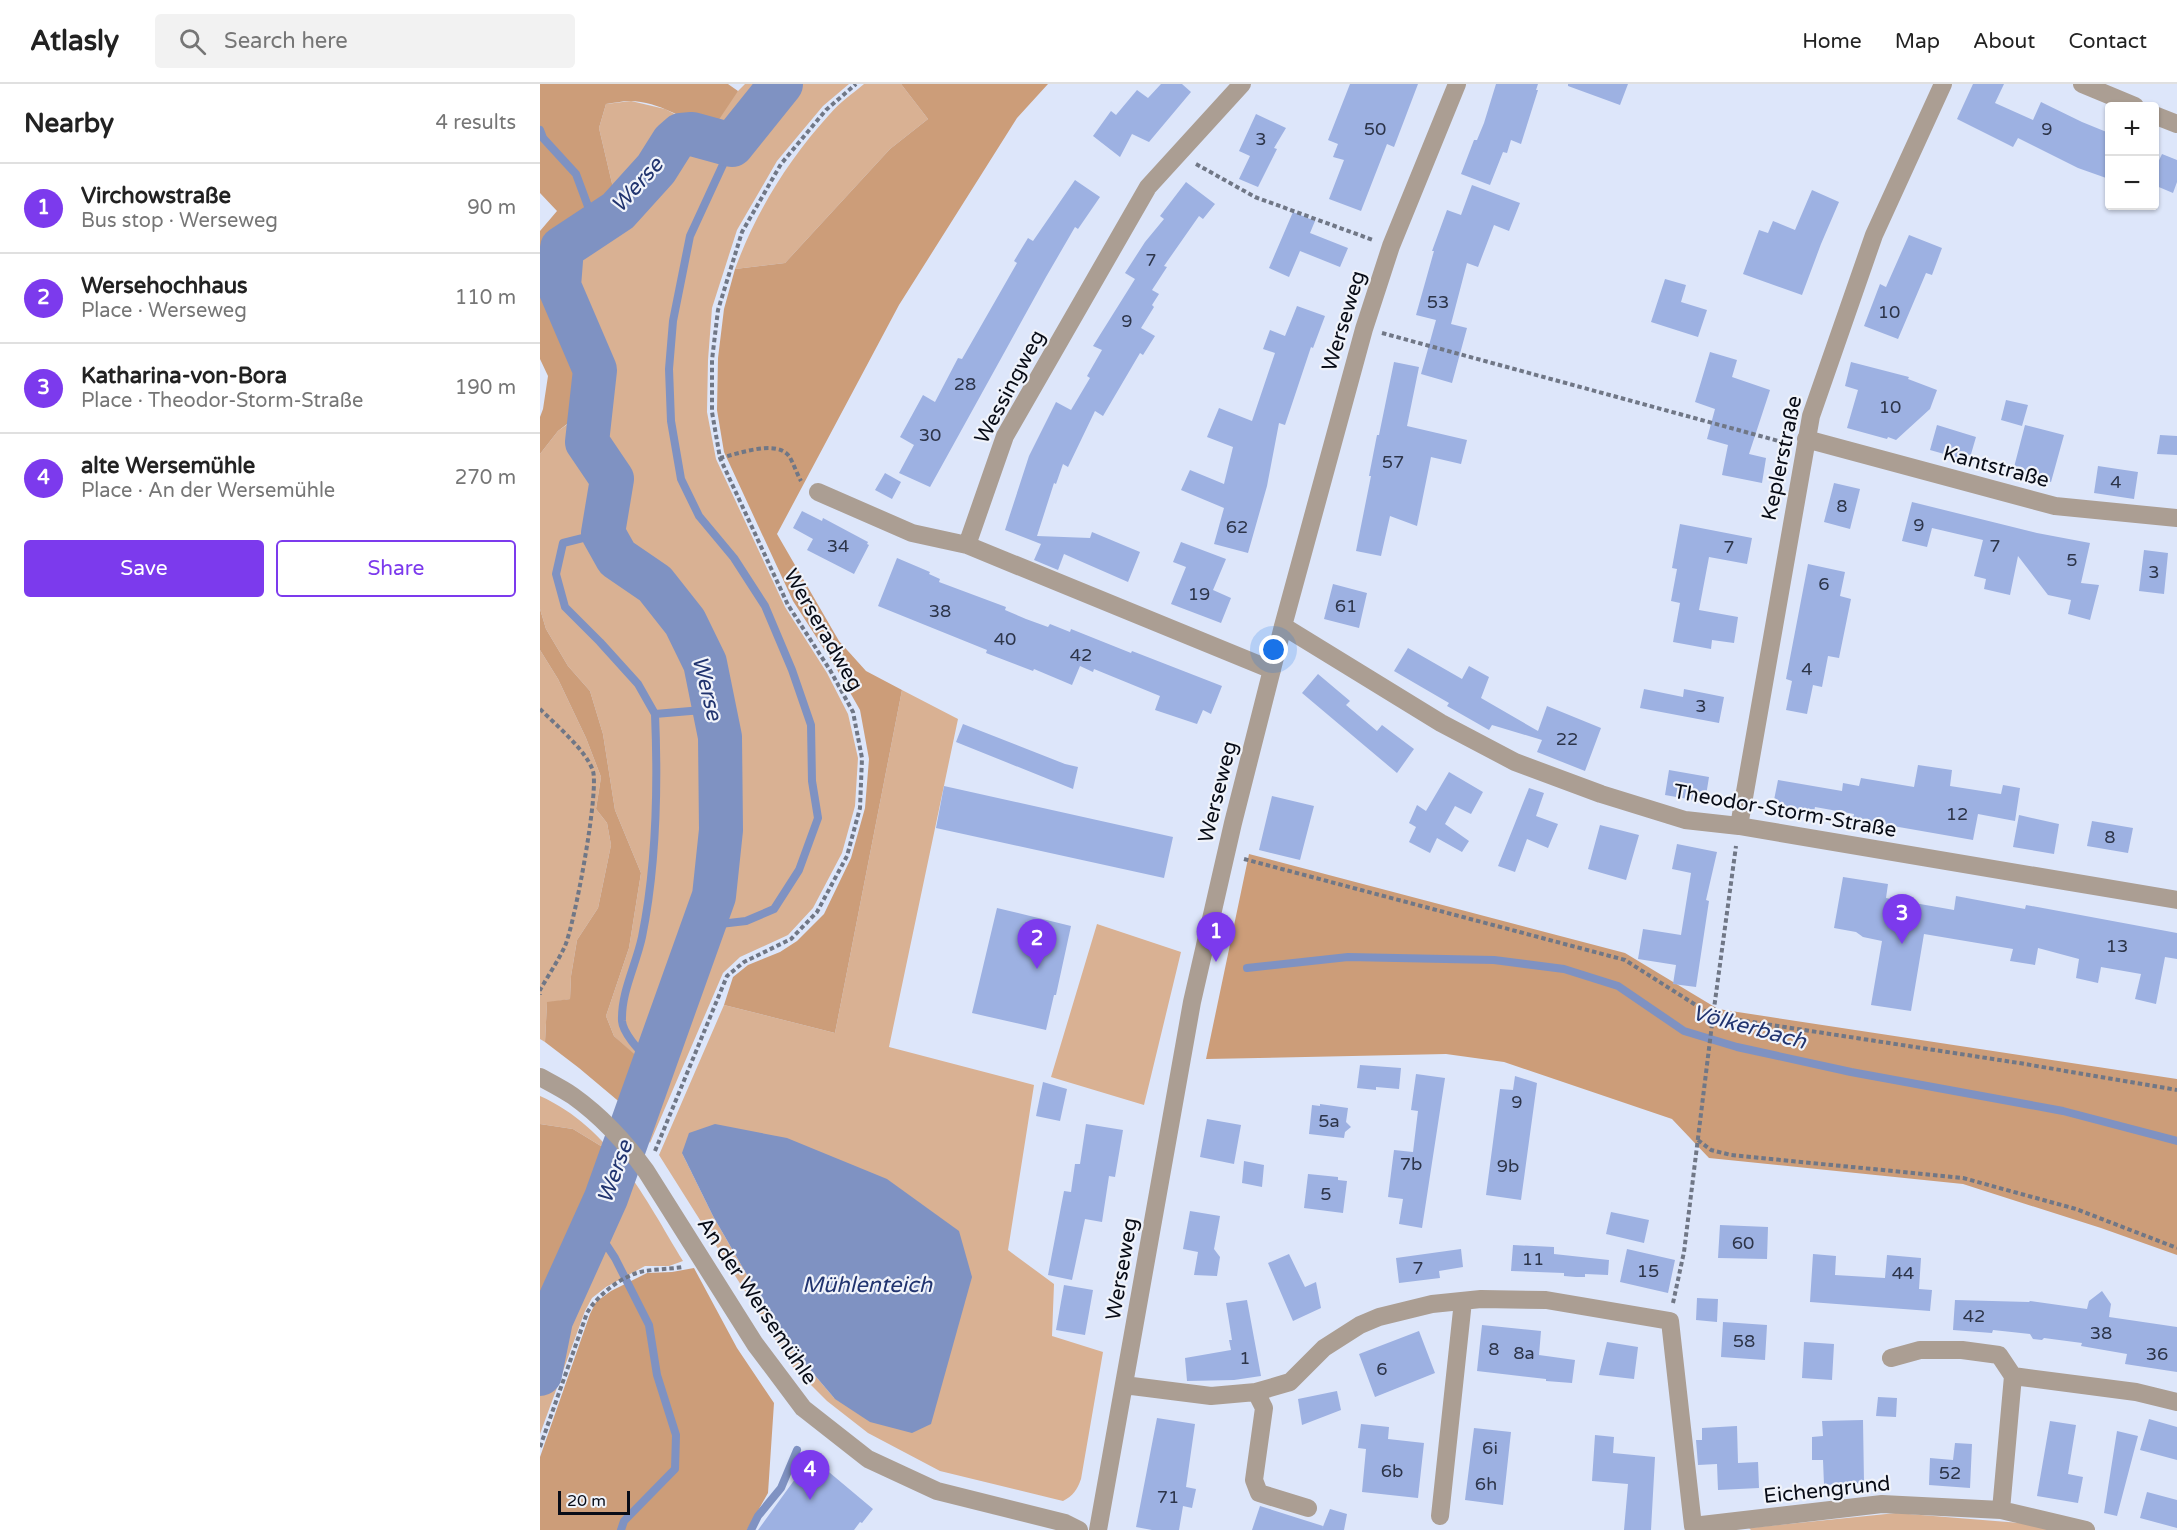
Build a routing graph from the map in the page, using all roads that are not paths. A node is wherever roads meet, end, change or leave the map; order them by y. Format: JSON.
{"nodes":[{"id":1,"x":1242,"y":84,"type":"edge"},
{"id":2,"x":1457,"y":84,"type":"edge"},
{"id":3,"x":1944,"y":84,"type":"edge"},
{"id":4,"x":2082,"y":84,"type":"edge"},
{"id":5,"x":2125,"y":102,"type":"edge"},
{"id":6,"x":2159,"y":117,"type":"edge"},
{"id":7,"x":2177,"y":124,"type":"edge"},
{"id":8,"x":1805,"y":444,"type":"junction"},
{"id":9,"x":818,"y":492,"type":"road end"},
{"id":10,"x":2177,"y":518,"type":"edge"},
{"id":11,"x":967,"y":545,"type":"junction"},
{"id":12,"x":1283,"y":626,"type":"junction"},
{"id":13,"x":1272,"y":670,"type":"junction"},
{"id":14,"x":1739,"y":826,"type":"junction"},
{"id":15,"x":2177,"y":900,"type":"edge"},
{"id":16,"x":540,"y":1077,"type":"edge"},
{"id":17,"x":1463,"y":1301,"type":"junction"},
{"id":18,"x":1891,"y":1358,"type":"dead end"},
{"id":19,"x":2013,"y":1376,"type":"junction"},
{"id":20,"x":1124,"y":1385,"type":"junction"},
{"id":21,"x":1256,"y":1392,"type":"junction"},
{"id":22,"x":2177,"y":1402,"type":"edge"},
{"id":23,"x":1308,"y":1508,"type":"dead end"},
{"id":24,"x":2001,"y":1510,"type":"junction"},
{"id":25,"x":1440,"y":1516,"type":"dead end"},
{"id":26,"x":1693,"y":1528,"type":"edge"},
{"id":27,"x":1079,"y":1530,"type":"edge"},
{"id":28,"x":1098,"y":1530,"type":"edge"},
{"id":29,"x":1712,"y":1530,"type":"edge"},
{"id":30,"x":2086,"y":1530,"type":"edge"}],
"edges":[{"from":1,"to":11,"type":"street","name":"Wessingweg"},
{"from":2,"to":12,"type":"street","name":"Werseweg"},
{"from":3,"to":8,"type":"street","name":"Keplerstraße"},
{"from":4,"to":5,"type":"street"},
{"from":6,"to":7,"type":"street"},
{"from":8,"to":10,"type":"street","name":"Kantstraße"},
{"from":8,"to":14,"type":"street","name":"Keplerstraße"},
{"from":9,"to":11,"type":"street"},
{"from":11,"to":13,"type":"street"},
{"from":12,"to":13,"type":"street","name":"Werseweg"},
{"from":12,"to":14,"type":"street","name":"Theodor-Storm-Straße"},
{"from":13,"to":20,"type":"street","name":"Werseweg"},
{"from":14,"to":15,"type":"street","name":"Theodor-Storm-Straße"},
{"from":16,"to":27,"type":"street","name":"An der Wersemühle"},
{"from":17,"to":21,"type":"street"},
{"from":17,"to":25,"type":"street"},
{"from":17,"to":26,"type":"street"},
{"from":18,"to":19,"type":"street"},
{"from":19,"to":22,"type":"street"},
{"from":19,"to":24,"type":"street"},
{"from":20,"to":21,"type":"street"},
{"from":20,"to":28,"type":"street","name":"Werseweg"},
{"from":21,"to":23,"type":"street"},
{"from":24,"to":26,"type":"street","name":"Eichengrund"},
{"from":24,"to":30,"type":"street","name":"Eichengrund"},
{"from":26,"to":29,"type":"street"}]}
